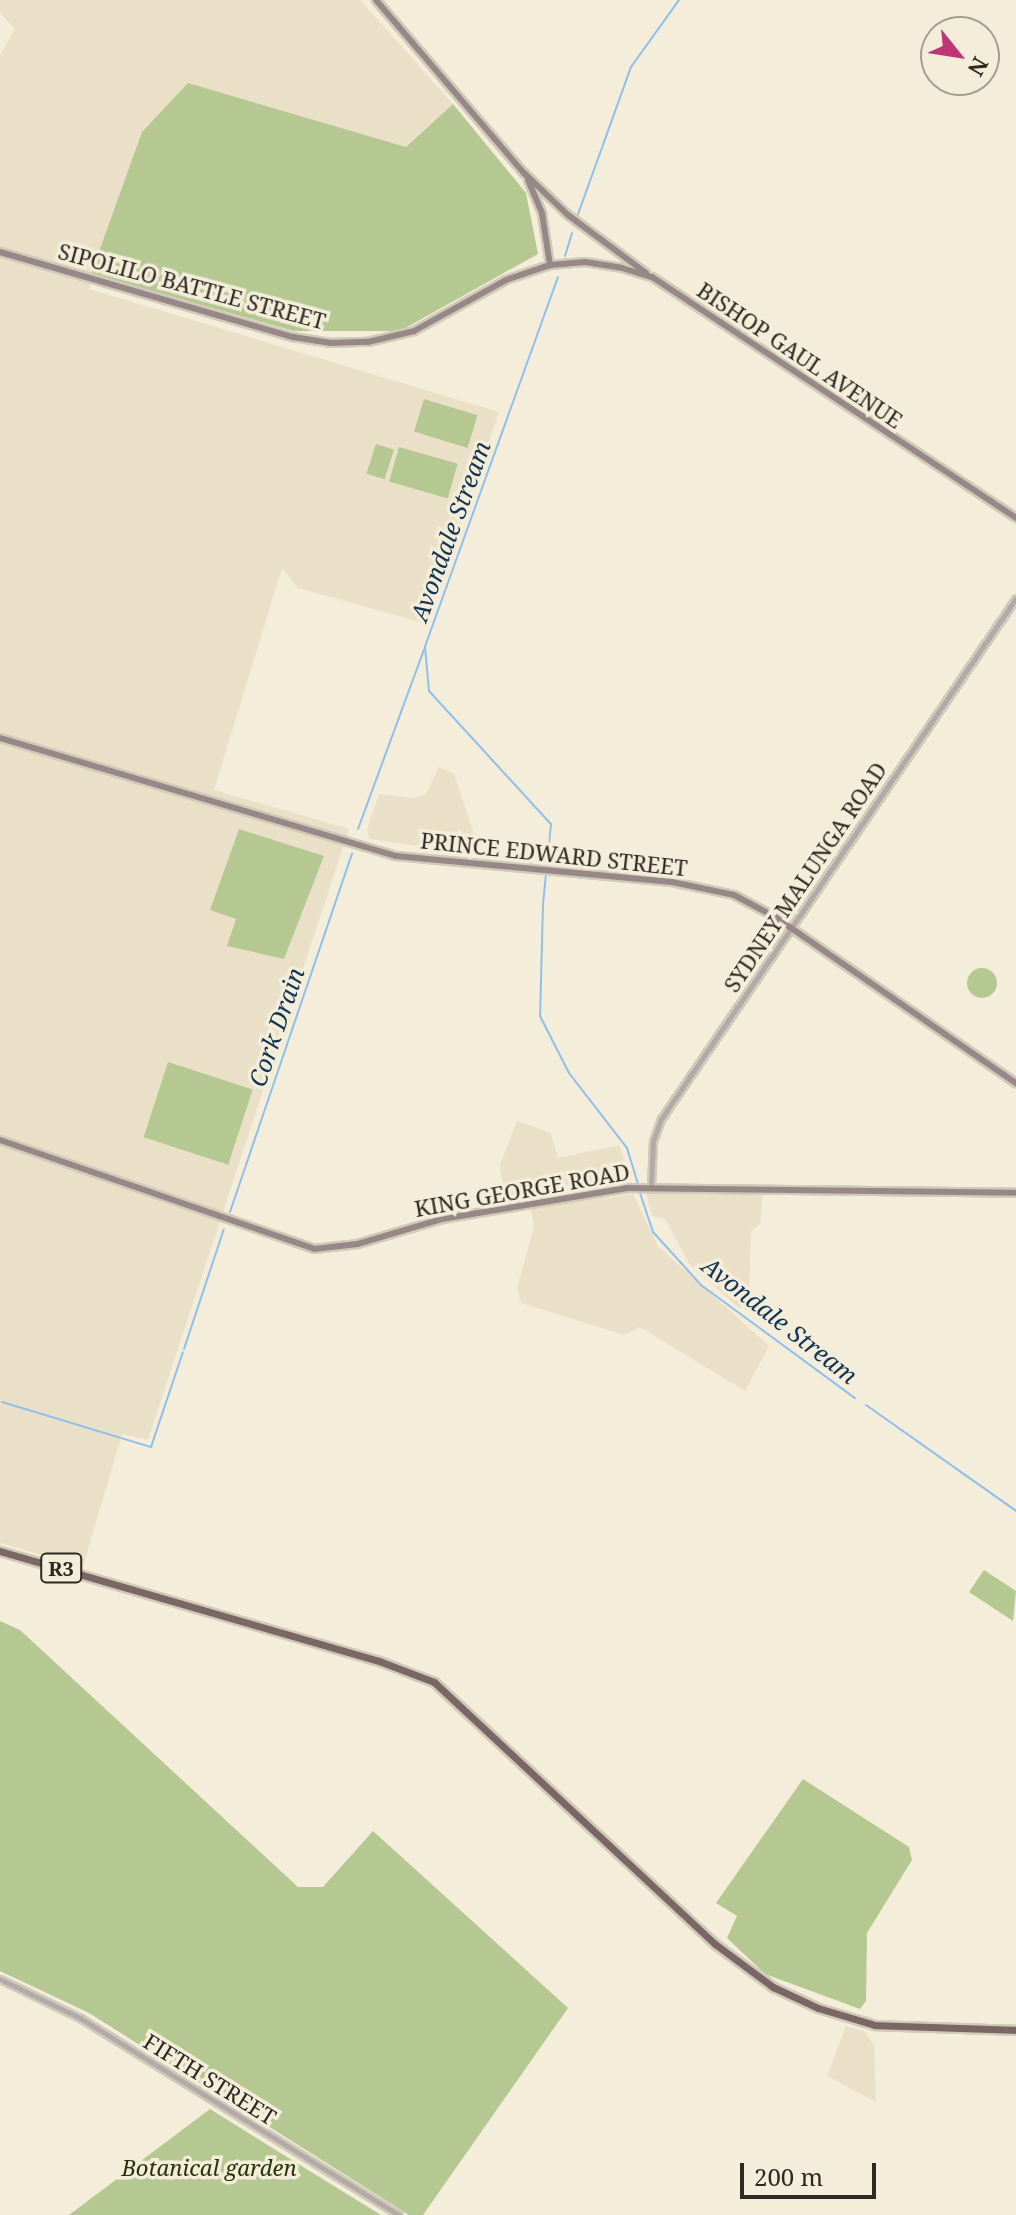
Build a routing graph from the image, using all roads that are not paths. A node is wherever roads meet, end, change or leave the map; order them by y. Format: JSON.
{"nodes":[{"id":1,"x":376,"y":0,"type":"edge"},
{"id":2,"x":524,"y":173,"type":"junction"},
{"id":3,"x":0,"y":252,"type":"edge"},
{"id":4,"x":550,"y":265,"type":"junction"},
{"id":5,"x":652,"y":277,"type":"junction"},
{"id":6,"x":1016,"y":518,"type":"edge"},
{"id":7,"x":1016,"y":598,"type":"edge"},
{"id":8,"x":0,"y":738,"type":"edge"},
{"id":9,"x":790,"y":927,"type":"junction"},
{"id":10,"x":1016,"y":1083,"type":"edge"},
{"id":11,"x":2,"y":1141,"type":"edge"},
{"id":12,"x":651,"y":1186,"type":"junction"},
{"id":13,"x":1016,"y":1193,"type":"edge"},
{"id":14,"x":0,"y":1551,"type":"edge"},
{"id":15,"x":0,"y":1979,"type":"edge"},
{"id":16,"x":1016,"y":2030,"type":"edge"},
{"id":17,"x":399,"y":2215,"type":"edge"}],
"edges":[{"from":1,"to":2,"type":"main road"},
{"from":2,"to":4,"type":"main road"},
{"from":2,"to":5,"type":"main road"},
{"from":3,"to":4,"type":"main road","name":"SIPOLILO BATTLE STREET"},
{"from":4,"to":5,"type":"main road","name":"BISHOP GAUL AVENUE"},
{"from":5,"to":6,"type":"main road","name":"BISHOP GAUL AVENUE"},
{"from":7,"to":9,"type":"street","name":"SYDNEY MALUNGA ROAD"},
{"from":8,"to":9,"type":"main road","name":"PRINCE EDWARD STREET"},
{"from":9,"to":10,"type":"main road","name":"PRINCE EDWARD STREET"},
{"from":9,"to":12,"type":"street","name":"SYDNEY MALUNGA ROAD"},
{"from":11,"to":12,"type":"main road","name":"KING GEORGE ROAD"},
{"from":12,"to":13,"type":"main road","name":"KING GEORGE ROAD"},
{"from":14,"to":16,"type":"highway","number":"R3"},
{"from":15,"to":17,"type":"street","name":"FIFTH STREET"}]}
